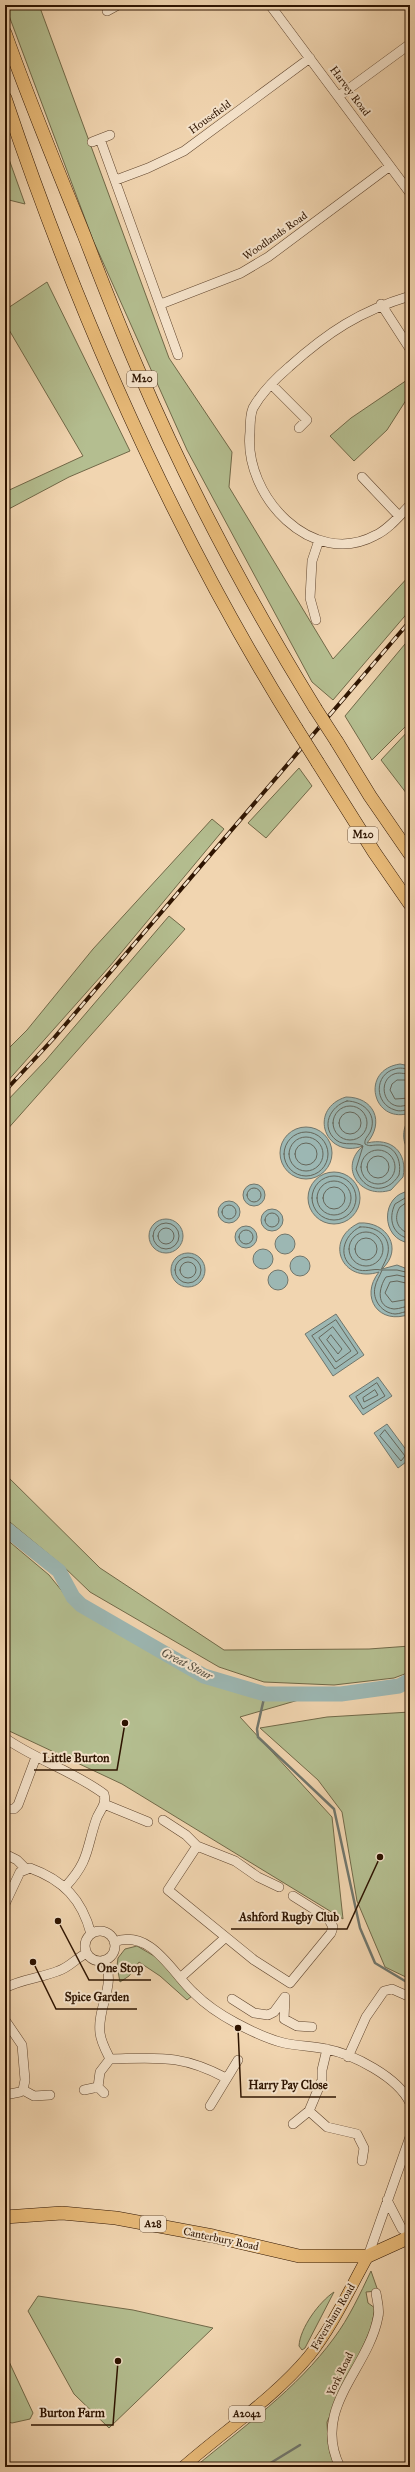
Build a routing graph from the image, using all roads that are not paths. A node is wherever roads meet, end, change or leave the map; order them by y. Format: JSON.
{"nodes":[{"id":1,"x":118,"y":5,"type":"edge"},
{"id":2,"x":270,"y":5,"type":"edge"},
{"id":3,"x":107,"y":11,"type":"dead end"},
{"id":4,"x":5,"y":33,"type":"edge"},
{"id":5,"x":410,"y":44,"type":"edge"},
{"id":6,"x":310,"y":58,"type":"junction"},
{"id":7,"x":339,"y":96,"type":"junction"},
{"id":8,"x":5,"y":98,"type":"edge"},
{"id":9,"x":110,"y":135,"type":"dead end"},
{"id":10,"x":390,"y":166,"type":"junction"},
{"id":11,"x":116,"y":180,"type":"junction"},
{"id":12,"x":410,"y":192,"type":"edge"},
{"id":13,"x":410,"y":296,"type":"edge"},
{"id":14,"x":161,"y":304,"type":"junction"},
{"id":15,"x":381,"y":304,"type":"junction"},
{"id":16,"x":410,"y":349,"type":"edge"},
{"id":17,"x":178,"y":355,"type":"dead end"},
{"id":18,"x":271,"y":384,"type":"junction"},
{"id":19,"x":300,"y":428,"type":"dead end"},
{"id":20,"x":362,"y":477,"type":"dead end"},
{"id":21,"x":410,"y":505,"type":"edge"},
{"id":22,"x":399,"y":516,"type":"junction"},
{"id":23,"x":319,"y":540,"type":"junction"},
{"id":24,"x":317,"y":614,"type":"dead end"},
{"id":25,"x":410,"y":854,"type":"edge"},
{"id":26,"x":410,"y":904,"type":"edge"},
{"id":27,"x":5,"y":1738,"type":"edge"},
{"id":28,"x":36,"y":1757,"type":"junction"},
{"id":29,"x":104,"y":1804,"type":"junction"},
{"id":30,"x":5,"y":1809,"type":"edge"},
{"id":31,"x":163,"y":1820,"type":"dead end"},
{"id":32,"x":148,"y":1822,"type":"dead end"},
{"id":33,"x":198,"y":1846,"type":"junction"},
{"id":34,"x":5,"y":1854,"type":"edge"},
{"id":35,"x":24,"y":1868,"type":"junction"},
{"id":36,"x":66,"y":1886,"type":"junction"},
{"id":37,"x":279,"y":1887,"type":"dead end"},
{"id":38,"x":293,"y":1896,"type":"dead end"},
{"id":39,"x":5,"y":1904,"type":"edge"},
{"id":40,"x":91,"y":1934,"type":"junction"},
{"id":41,"x":226,"y":1937,"type":"junction"},
{"id":42,"x":114,"y":1942,"type":"junction"},
{"id":43,"x":87,"y":1954,"type":"junction"},
{"id":44,"x":104,"y":1960,"type":"junction"},
{"id":45,"x":180,"y":1978,"type":"junction"},
{"id":46,"x":290,"y":1983,"type":"junction"},
{"id":47,"x":5,"y":1988,"type":"edge"},
{"id":48,"x":285,"y":1997,"type":"junction"},
{"id":49,"x":410,"y":1997,"type":"edge"},
{"id":50,"x":232,"y":1999,"type":"dead end"},
{"id":51,"x":5,"y":2020,"type":"edge"},
{"id":52,"x":312,"y":2027,"type":"dead end"},
{"id":53,"x":327,"y":2049,"type":"junction"},
{"id":54,"x":348,"y":2057,"type":"junction"},
{"id":55,"x":110,"y":2059,"type":"junction"},
{"id":56,"x":238,"y":2060,"type":"dead end"},
{"id":57,"x":226,"y":2078,"type":"junction"},
{"id":58,"x":23,"y":2090,"type":"junction"},
{"id":59,"x":84,"y":2090,"type":"dead end"},
{"id":60,"x":5,"y":2095,"type":"edge"},
{"id":61,"x":50,"y":2095,"type":"dead end"},
{"id":62,"x":410,"y":2103,"type":"edge"},
{"id":63,"x":210,"y":2106,"type":"dead end"},
{"id":64,"x":309,"y":2111,"type":"junction"},
{"id":65,"x":293,"y":2124,"type":"dead end"},
{"id":66,"x":410,"y":2137,"type":"edge"},
{"id":67,"x":362,"y":2161,"type":"dead end"},
{"id":68,"x":387,"y":2200,"type":"junction"},
{"id":69,"x":5,"y":2217,"type":"edge"},
{"id":70,"x":410,"y":2235,"type":"edge"},
{"id":71,"x":368,"y":2256,"type":"junction"},
{"id":72,"x":376,"y":2293,"type":"dead end"},
{"id":73,"x":183,"y":2467,"type":"edge"},
{"id":74,"x":340,"y":2467,"type":"edge"}],
"edges":[{"from":1,"to":3,"type":"street"},
{"from":2,"to":6,"type":"street","name":"Harvey Road"},
{"from":4,"to":25,"type":"highway","number":"M20","bridge":true},
{"from":5,"to":7,"type":"street"},
{"from":6,"to":7,"type":"street","name":"Harvey Road"},
{"from":6,"to":11,"type":"street","name":"Housefield"},
{"from":7,"to":10,"type":"street","name":"Harvey Road"},
{"from":8,"to":26,"type":"highway","number":"M20","bridge":true},
{"from":9,"to":11,"type":"street"},
{"from":10,"to":12,"type":"street","name":"Harvey Road"},
{"from":10,"to":14,"type":"street","name":"Woodlands Road"},
{"from":11,"to":14,"type":"street"},
{"from":13,"to":15,"type":"street"},
{"from":14,"to":17,"type":"street"},
{"from":15,"to":16,"type":"street"},
{"from":15,"to":18,"type":"street"},
{"from":18,"to":19,"type":"street"},
{"from":18,"to":23,"type":"street"},
{"from":20,"to":22,"type":"street"},
{"from":21,"to":22,"type":"street"},
{"from":22,"to":23,"type":"street"},
{"from":23,"to":24,"type":"street"},
{"from":27,"to":28,"type":"street"},
{"from":28,"to":29,"type":"street"},
{"from":28,"to":30,"type":"street"},
{"from":29,"to":32,"type":"street"},
{"from":29,"to":36,"type":"street"},
{"from":31,"to":33,"type":"street"},
{"from":33,"to":37,"type":"street"},
{"from":33,"to":41,"type":"street"},
{"from":34,"to":35,"type":"street"},
{"from":35,"to":36,"type":"street"},
{"from":35,"to":39,"type":"street"},
{"from":36,"to":40,"type":"street"},
{"from":38,"to":46,"type":"street"},
{"from":40,"to":42,"type":"street"},
{"from":40,"to":43,"type":"street"},
{"from":41,"to":45,"type":"street"},
{"from":41,"to":46,"type":"street"},
{"from":42,"to":44,"type":"street"},
{"from":42,"to":45,"type":"street"},
{"from":43,"to":44,"type":"street"},
{"from":43,"to":47,"type":"street"},
{"from":44,"to":55,"type":"street"},
{"from":45,"to":53,"type":"street"},
{"from":46,"to":48,"type":"street"},
{"from":48,"to":50,"type":"street"},
{"from":48,"to":52,"type":"street"},
{"from":49,"to":54,"type":"street"},
{"from":51,"to":58,"type":"street"},
{"from":53,"to":54,"type":"street"},
{"from":53,"to":64,"type":"street"},
{"from":54,"to":62,"type":"street"},
{"from":55,"to":57,"type":"street"},
{"from":55,"to":59,"type":"street"},
{"from":56,"to":57,"type":"street"},
{"from":57,"to":63,"type":"street"},
{"from":58,"to":60,"type":"street"},
{"from":58,"to":61,"type":"street"},
{"from":64,"to":65,"type":"street"},
{"from":64,"to":67,"type":"street"},
{"from":66,"to":68,"type":"street"},
{"from":68,"to":70,"type":"street"},
{"from":68,"to":71,"type":"street"},
{"from":69,"to":71,"type":"highway","name":"Canterbury Road","number":"A28"},
{"from":70,"to":71,"type":"highway","name":"Canterbury Road","number":"A28"},
{"from":71,"to":73,"type":"main road","name":"Faversham Road","number":"A2042"},
{"from":72,"to":74,"type":"street","name":"York Road"}]}
